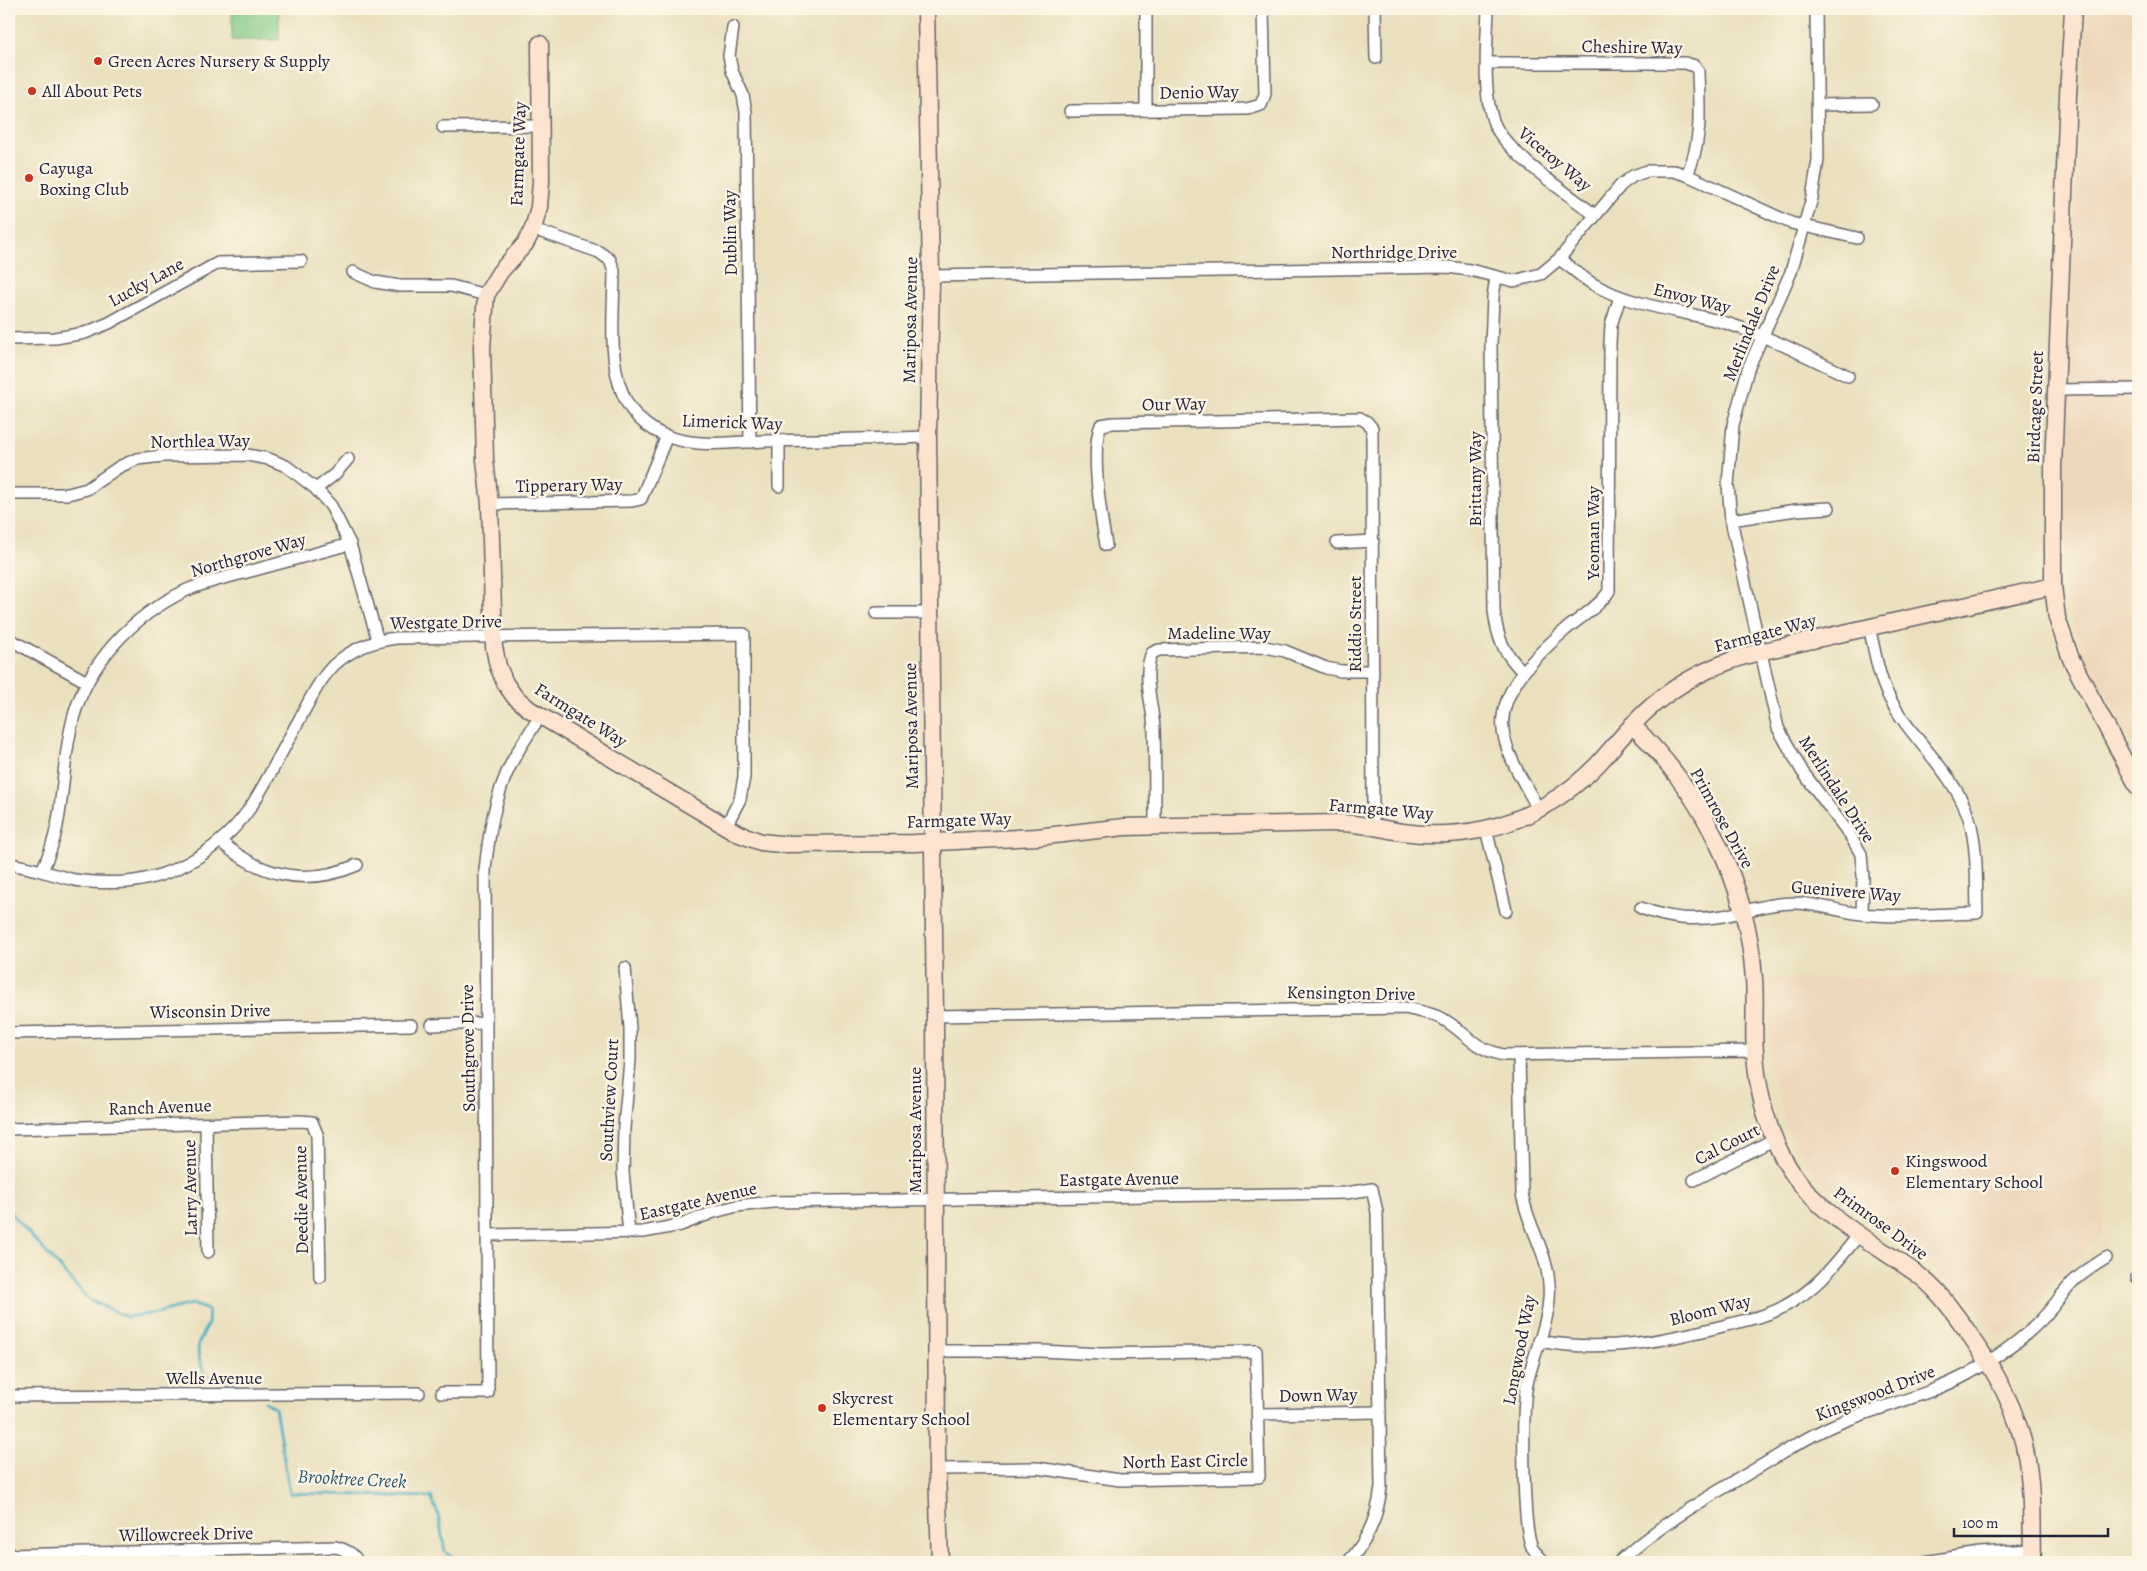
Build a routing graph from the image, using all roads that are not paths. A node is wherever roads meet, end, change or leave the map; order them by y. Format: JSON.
{"nodes":[{"id":1,"x":926,"y":9,"type":"edge"},
{"id":2,"x":1146,"y":9,"type":"edge"},
{"id":3,"x":1263,"y":9,"type":"edge"},
{"id":4,"x":1375,"y":9,"type":"edge"},
{"id":5,"x":1488,"y":9,"type":"edge"},
{"id":6,"x":1816,"y":9,"type":"edge"},
{"id":7,"x":2074,"y":9,"type":"edge"},
{"id":8,"x":733,"y":27,"type":"dead end"},
{"id":9,"x":540,"y":44,"type":"dead end"},
{"id":10,"x":1376,"y":58,"type":"dead end"},
{"id":11,"x":1487,"y":63,"type":"junction"},
{"id":12,"x":1872,"y":104,"type":"dead end"},
{"id":13,"x":1818,"y":106,"type":"junction"},
{"id":14,"x":1070,"y":110,"type":"dead end"},
{"id":15,"x":1146,"y":110,"type":"junction"},
{"id":16,"x":540,"y":126,"type":"junction"},
{"id":17,"x":443,"y":127,"type":"dead end"},
{"id":18,"x":1687,"y":175,"type":"junction"},
{"id":19,"x":1595,"y":215,"type":"junction"},
{"id":20,"x":1805,"y":226,"type":"junction"},
{"id":21,"x":533,"y":229,"type":"junction"},
{"id":22,"x":1857,"y":238,"type":"dead end"},
{"id":23,"x":1559,"y":259,"type":"junction"},
{"id":24,"x":301,"y":261,"type":"dead end"},
{"id":25,"x":353,"y":272,"type":"dead end"},
{"id":26,"x":931,"y":276,"type":"junction"},
{"id":27,"x":1496,"y":277,"type":"junction"},
{"id":28,"x":486,"y":295,"type":"junction"},
{"id":29,"x":1620,"y":297,"type":"junction"},
{"id":30,"x":1764,"y":336,"type":"junction"},
{"id":31,"x":9,"y":339,"type":"edge"},
{"id":32,"x":1848,"y":376,"type":"dead end"},
{"id":33,"x":2056,"y":390,"type":"junction"},
{"id":34,"x":2138,"y":390,"type":"edge"},
{"id":35,"x":1368,"y":422,"type":"joint"},
{"id":36,"x":667,"y":436,"type":"junction"},
{"id":37,"x":928,"y":437,"type":"junction"},
{"id":38,"x":779,"y":441,"type":"junction"},
{"id":39,"x":750,"y":442,"type":"junction"},
{"id":40,"x":348,"y":459,"type":"dead end"},
{"id":41,"x":779,"y":486,"type":"dead end"},
{"id":42,"x":316,"y":488,"type":"junction"},
{"id":43,"x":9,"y":494,"type":"edge"},
{"id":44,"x":490,"y":504,"type":"junction"},
{"id":45,"x":1829,"y":508,"type":"dead end"},
{"id":46,"x":1731,"y":520,"type":"junction"},
{"id":47,"x":1373,"y":541,"type":"junction"},
{"id":48,"x":1337,"y":543,"type":"dead end"},
{"id":49,"x":350,"y":544,"type":"junction"},
{"id":50,"x":1106,"y":545,"type":"dead end"},
{"id":51,"x":2053,"y":586,"type":"junction"},
{"id":52,"x":876,"y":613,"type":"dead end"},
{"id":53,"x":929,"y":613,"type":"junction"},
{"id":54,"x":1870,"y":627,"type":"junction"},
{"id":55,"x":493,"y":638,"type":"junction"},
{"id":56,"x":9,"y":639,"type":"edge"},
{"id":57,"x":378,"y":640,"type":"junction"},
{"id":58,"x":1760,"y":652,"type":"junction"},
{"id":59,"x":1373,"y":671,"type":"junction"},
{"id":60,"x":1523,"y":672,"type":"junction"},
{"id":61,"x":88,"y":682,"type":"junction"},
{"id":62,"x":540,"y":716,"type":"junction"},
{"id":63,"x":1632,"y":725,"type":"junction"},
{"id":64,"x":2138,"y":787,"type":"edge"},
{"id":65,"x":1538,"y":809,"type":"junction"},
{"id":66,"x":726,"y":826,"type":"junction"},
{"id":67,"x":1155,"y":826,"type":"junction"},
{"id":68,"x":1372,"y":826,"type":"junction"},
{"id":69,"x":1486,"y":829,"type":"junction"},
{"id":70,"x":220,"y":841,"type":"junction"},
{"id":71,"x":932,"y":842,"type":"junction"},
{"id":72,"x":9,"y":864,"type":"edge"},
{"id":73,"x":357,"y":865,"type":"dead end"},
{"id":74,"x":42,"y":870,"type":"junction"},
{"id":75,"x":1641,"y":908,"type":"dead end"},
{"id":76,"x":1744,"y":910,"type":"junction"},
{"id":77,"x":1506,"y":911,"type":"dead end"},
{"id":78,"x":1862,"y":914,"type":"junction"},
{"id":79,"x":625,"y":968,"type":"dead end"},
{"id":80,"x":935,"y":1016,"type":"junction"},
{"id":81,"x":486,"y":1023,"type":"junction"},
{"id":82,"x":411,"y":1025,"type":"dead end"},
{"id":83,"x":432,"y":1025,"type":"dead end"},
{"id":84,"x":9,"y":1033,"type":"edge"},
{"id":85,"x":1755,"y":1051,"type":"junction"},
{"id":86,"x":1519,"y":1056,"type":"junction"},
{"id":87,"x":312,"y":1122,"type":"joint"},
{"id":88,"x":206,"y":1124,"type":"junction"},
{"id":89,"x":9,"y":1129,"type":"edge"},
{"id":90,"x":1775,"y":1139,"type":"junction"},
{"id":91,"x":1694,"y":1180,"type":"dead end"},
{"id":92,"x":935,"y":1200,"type":"junction"},
{"id":93,"x":629,"y":1233,"type":"junction"},
{"id":94,"x":488,"y":1235,"type":"junction"},
{"id":95,"x":1858,"y":1236,"type":"junction"},
{"id":96,"x":208,"y":1252,"type":"dead end"},
{"id":97,"x":2106,"y":1258,"type":"dead end"},
{"id":98,"x":320,"y":1278,"type":"dead end"},
{"id":99,"x":1539,"y":1341,"type":"junction"},
{"id":100,"x":936,"y":1351,"type":"junction"},
{"id":101,"x":1989,"y":1361,"type":"junction"},
{"id":102,"x":419,"y":1393,"type":"dead end"},
{"id":103,"x":442,"y":1393,"type":"dead end"},
{"id":104,"x":9,"y":1396,"type":"edge"},
{"id":105,"x":1380,"y":1412,"type":"junction"},
{"id":106,"x":1258,"y":1414,"type":"junction"},
{"id":107,"x":937,"y":1469,"type":"junction"},
{"id":108,"x":9,"y":1555,"type":"edge"},
{"id":109,"x":2032,"y":1556,"type":"edge"},
{"id":110,"x":219,"y":1557,"type":"edge"},
{"id":111,"x":90,"y":1558,"type":"edge"},
{"id":112,"x":357,"y":1562,"type":"edge"},
{"id":113,"x":940,"y":1562,"type":"edge"},
{"id":114,"x":1350,"y":1562,"type":"edge"},
{"id":115,"x":1544,"y":1562,"type":"edge"},
{"id":116,"x":1619,"y":1562,"type":"edge"},
{"id":117,"x":1925,"y":1562,"type":"edge"}],
"edges":[{"from":1,"to":26,"type":"street","name":"Mariposa Avenue"},
{"from":2,"to":15,"type":"street"},
{"from":3,"to":15,"type":"street","name":"Denio Way"},
{"from":4,"to":10,"type":"street"},
{"from":5,"to":11,"type":"street","name":"Viceroy Way"},
{"from":6,"to":13,"type":"street","name":"Merlindale Drive"},
{"from":7,"to":33,"type":"street","name":"Birdcage Street"},
{"from":8,"to":39,"type":"street","name":"Dublin Way"},
{"from":9,"to":16,"type":"street","name":"Farmgate Way"},
{"from":11,"to":18,"type":"street","name":"Cheshire Way"},
{"from":11,"to":19,"type":"street","name":"Viceroy Way"},
{"from":12,"to":13,"type":"street"},
{"from":13,"to":20,"type":"street","name":"Merlindale Drive"},
{"from":14,"to":15,"type":"street","name":"Denio Way"},
{"from":16,"to":17,"type":"street"},
{"from":16,"to":21,"type":"street","name":"Farmgate Way"},
{"from":18,"to":19,"type":"street","name":"Northridge Drive"},
{"from":18,"to":20,"type":"street","name":"Northridge Drive"},
{"from":19,"to":23,"type":"street","name":"Northridge Drive"},
{"from":20,"to":22,"type":"street","name":"Northridge Drive"},
{"from":20,"to":30,"type":"street","name":"Merlindale Drive"},
{"from":21,"to":28,"type":"street","name":"Farmgate Way"},
{"from":21,"to":36,"type":"street","name":"Limerick Way"},
{"from":23,"to":27,"type":"street","name":"Northridge Drive"},
{"from":23,"to":29,"type":"street","name":"Envoy Way"},
{"from":24,"to":31,"type":"street","name":"Lucky Lane"},
{"from":25,"to":28,"type":"street"},
{"from":26,"to":27,"type":"street","name":"Northridge Drive"},
{"from":26,"to":37,"type":"street","name":"Mariposa Avenue"},
{"from":27,"to":60,"type":"street","name":"Brittany Way"},
{"from":28,"to":44,"type":"street","name":"Farmgate Way"},
{"from":29,"to":30,"type":"street","name":"Envoy Way"},
{"from":29,"to":60,"type":"street","name":"Yeoman Way"},
{"from":30,"to":32,"type":"street","name":"Envoy Way"},
{"from":30,"to":46,"type":"street","name":"Merlindale Drive"},
{"from":33,"to":34,"type":"street"},
{"from":33,"to":51,"type":"street","name":"Birdcage Street"},
{"from":35,"to":47,"type":"street","name":"Riddio Street"},
{"from":35,"to":50,"type":"street","name":"Our Way"},
{"from":36,"to":39,"type":"street","name":"Limerick Way"},
{"from":36,"to":44,"type":"street","name":"Tipperary Way"},
{"from":37,"to":38,"type":"street","name":"Limerick Way"},
{"from":37,"to":53,"type":"street","name":"Mariposa Avenue"},
{"from":38,"to":39,"type":"street","name":"Limerick Way"},
{"from":38,"to":41,"type":"street"},
{"from":40,"to":42,"type":"street"},
{"from":42,"to":43,"type":"street","name":"Northlea Way"},
{"from":42,"to":49,"type":"street","name":"Northlea Way"},
{"from":44,"to":55,"type":"street","name":"Farmgate Way"},
{"from":45,"to":46,"type":"street"},
{"from":46,"to":58,"type":"street","name":"Merlindale Drive"},
{"from":47,"to":48,"type":"street"},
{"from":47,"to":59,"type":"street","name":"Riddio Street"},
{"from":49,"to":57,"type":"street","name":"Northlea Way"},
{"from":49,"to":61,"type":"street","name":"Northgrove Way"},
{"from":51,"to":54,"type":"street","name":"Farmgate Way"},
{"from":51,"to":64,"type":"street","name":"Birdcage Street"},
{"from":52,"to":53,"type":"street"},
{"from":53,"to":71,"type":"street","name":"Mariposa Avenue"},
{"from":54,"to":58,"type":"street","name":"Farmgate Way"},
{"from":54,"to":78,"type":"street","name":"Guenivere Way"},
{"from":55,"to":57,"type":"street","name":"Westgate Drive"},
{"from":55,"to":62,"type":"street","name":"Farmgate Way"},
{"from":55,"to":66,"type":"street","name":"Westgate Drive"},
{"from":56,"to":61,"type":"street"},
{"from":57,"to":70,"type":"street","name":"Westgate Drive"},
{"from":58,"to":63,"type":"street","name":"Farmgate Way"},
{"from":58,"to":78,"type":"street","name":"Merlindale Drive"},
{"from":59,"to":67,"type":"street","name":"Madeline Way"},
{"from":59,"to":68,"type":"street","name":"Riddio Street"},
{"from":60,"to":65,"type":"street","name":"Yeoman Way"},
{"from":61,"to":74,"type":"street","name":"Northgrove Way"},
{"from":62,"to":66,"type":"street","name":"Farmgate Way"},
{"from":62,"to":81,"type":"street","name":"Southgrove Drive"},
{"from":63,"to":65,"type":"street","name":"Farmgate Way"},
{"from":63,"to":76,"type":"street","name":"Primrose Drive"},
{"from":65,"to":69,"type":"street","name":"Farmgate Way"},
{"from":66,"to":71,"type":"street","name":"Farmgate Way"},
{"from":67,"to":68,"type":"street","name":"Farmgate Way"},
{"from":67,"to":71,"type":"street","name":"Farmgate Way"},
{"from":68,"to":69,"type":"street","name":"Farmgate Way"},
{"from":69,"to":77,"type":"street"},
{"from":70,"to":73,"type":"street"},
{"from":70,"to":74,"type":"street","name":"Westgate Drive"},
{"from":71,"to":80,"type":"street","name":"Mariposa Avenue"},
{"from":72,"to":74,"type":"street","name":"Westgate Drive"},
{"from":75,"to":76,"type":"street","name":"Guenivere Way"},
{"from":76,"to":78,"type":"street","name":"Guenivere Way"},
{"from":76,"to":85,"type":"street","name":"Primrose Drive"},
{"from":79,"to":93,"type":"street","name":"Southview Court"},
{"from":80,"to":86,"type":"street","name":"Kensington Drive"},
{"from":80,"to":92,"type":"street","name":"Mariposa Avenue"},
{"from":81,"to":83,"type":"street"},
{"from":81,"to":94,"type":"street","name":"Southgrove Drive"},
{"from":82,"to":84,"type":"street","name":"Wisconsin Drive"},
{"from":85,"to":86,"type":"street","name":"Kensington Drive"},
{"from":85,"to":90,"type":"street","name":"Primrose Drive"},
{"from":86,"to":99,"type":"street","name":"Longwood Way"},
{"from":87,"to":88,"type":"street","name":"Ranch Avenue"},
{"from":87,"to":98,"type":"street","name":"Deedie Avenue"},
{"from":88,"to":89,"type":"street","name":"Ranch Avenue"},
{"from":88,"to":96,"type":"street","name":"Larry Avenue"},
{"from":90,"to":91,"type":"street","name":"Cal Court"},
{"from":90,"to":95,"type":"street","name":"Primrose Drive"},
{"from":92,"to":93,"type":"street","name":"Eastgate Avenue"},
{"from":92,"to":100,"type":"street","name":"Mariposa Avenue"},
{"from":92,"to":105,"type":"street","name":"Eastgate Avenue"},
{"from":93,"to":94,"type":"street","name":"Eastgate Avenue"},
{"from":94,"to":103,"type":"street","name":"Southgrove Drive"},
{"from":95,"to":99,"type":"street","name":"Bloom Way"},
{"from":95,"to":101,"type":"street","name":"Primrose Drive"},
{"from":97,"to":101,"type":"street","name":"Kingswood Drive"},
{"from":99,"to":115,"type":"street","name":"Longwood Way"},
{"from":100,"to":106,"type":"street","name":"North East Circle"},
{"from":100,"to":107,"type":"street","name":"Mariposa Avenue"},
{"from":101,"to":109,"type":"street","name":"Primrose Drive"},
{"from":101,"to":116,"type":"street","name":"Kingswood Drive"},
{"from":102,"to":104,"type":"street","name":"Wells Avenue"},
{"from":105,"to":106,"type":"street","name":"Down Way"},
{"from":105,"to":114,"type":"street","name":"Eastgate Avenue"},
{"from":106,"to":107,"type":"street","name":"North East Circle"},
{"from":107,"to":113,"type":"street","name":"Mariposa Avenue"},
{"from":108,"to":111,"type":"street","name":"Willowcreek Drive"},
{"from":109,"to":117,"type":"street"},
{"from":110,"to":111,"type":"street","name":"Willowcreek Drive"},
{"from":110,"to":112,"type":"street","name":"Willowcreek Drive"}]}
